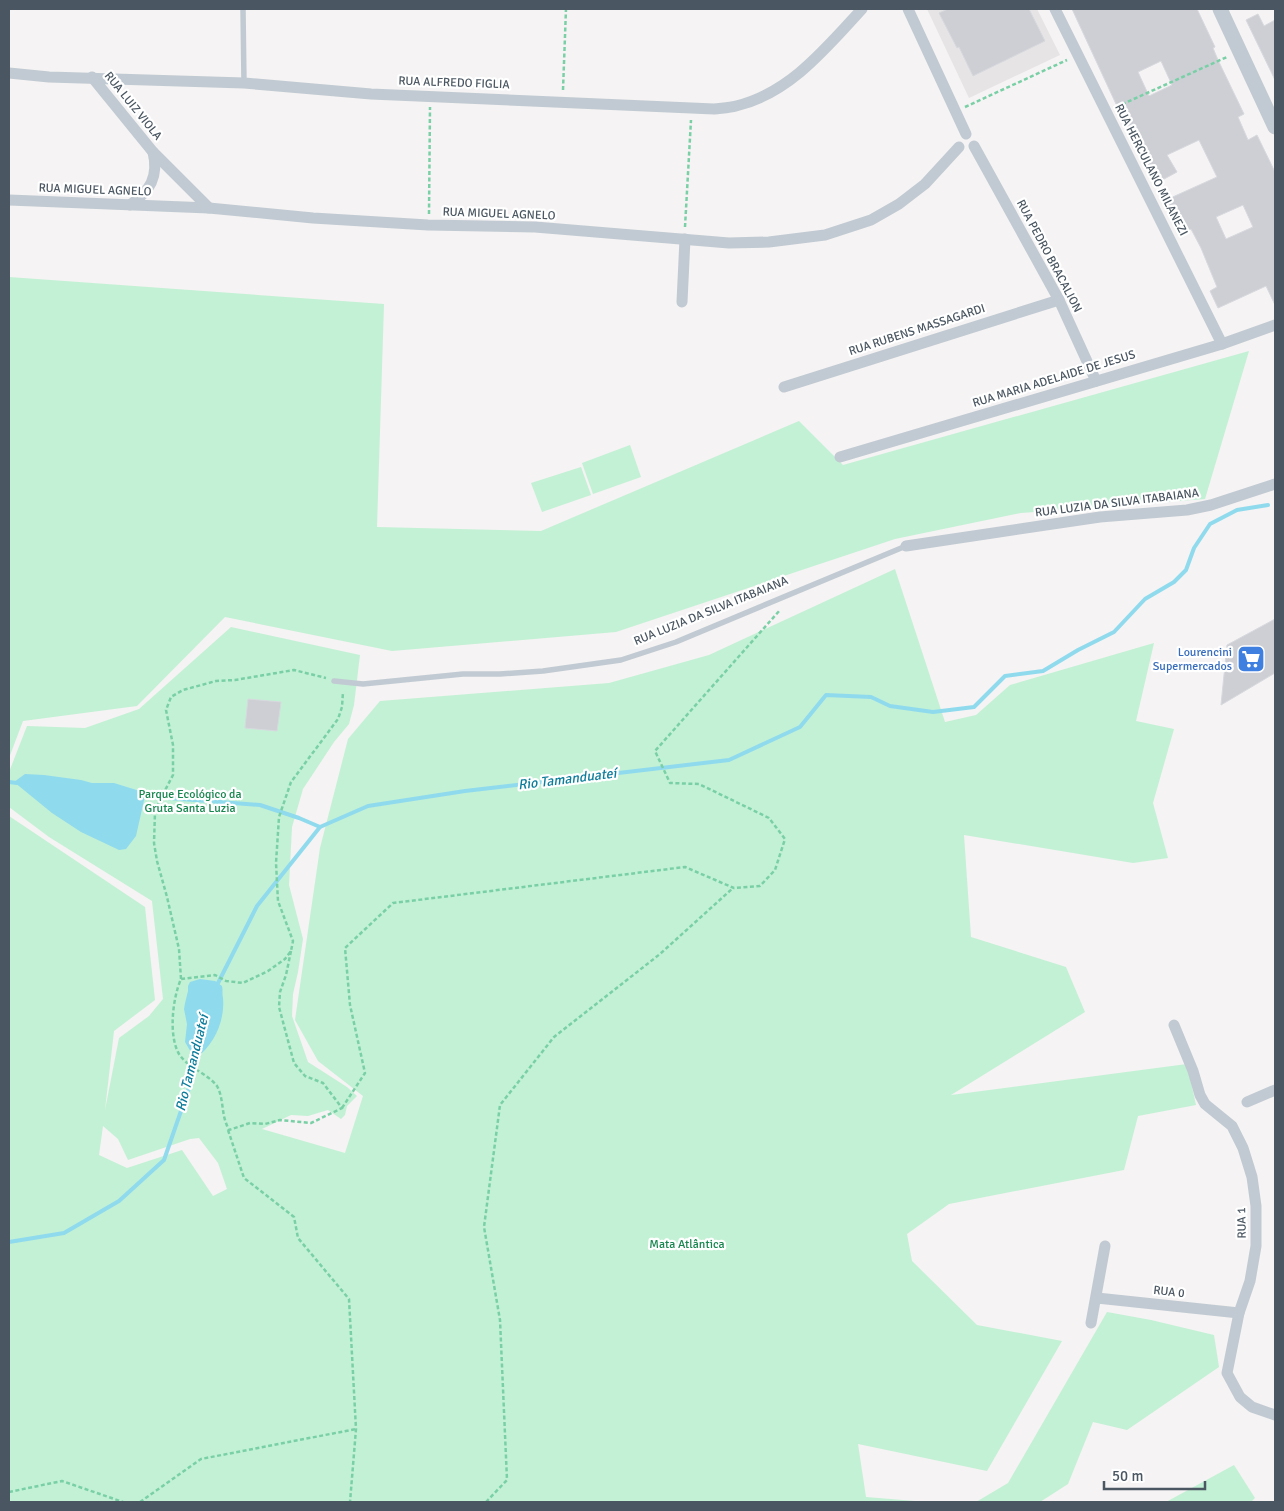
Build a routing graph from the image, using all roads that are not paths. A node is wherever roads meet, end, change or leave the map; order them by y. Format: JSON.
{"nodes":[{"id":1,"x":243,"y":9,"type":"edge"},
{"id":2,"x":862,"y":9,"type":"edge"},
{"id":3,"x":908,"y":9,"type":"edge"},
{"id":4,"x":1055,"y":9,"type":"edge"},
{"id":5,"x":1220,"y":9,"type":"edge"},
{"id":6,"x":9,"y":73,"type":"edge"},
{"id":7,"x":92,"y":78,"type":"junction"},
{"id":8,"x":244,"y":83,"type":"junction"},
{"id":9,"x":1275,"y":127,"type":"edge"},
{"id":10,"x":966,"y":134,"type":"junction"},
{"id":11,"x":974,"y":146,"type":"junction"},
{"id":12,"x":959,"y":147,"type":"junction"},
{"id":13,"x":153,"y":152,"type":"junction"},
{"id":14,"x":9,"y":200,"type":"edge"},
{"id":15,"x":130,"y":205,"type":"junction"},
{"id":16,"x":209,"y":208,"type":"junction"},
{"id":17,"x":685,"y":240,"type":"junction"},
{"id":18,"x":1059,"y":300,"type":"junction"},
{"id":19,"x":682,"y":302,"type":"dead end"},
{"id":20,"x":1275,"y":325,"type":"edge"},
{"id":21,"x":1222,"y":344,"type":"junction"},
{"id":22,"x":1096,"y":381,"type":"junction"},
{"id":23,"x":784,"y":387,"type":"dead end"},
{"id":24,"x":840,"y":457,"type":"dead end"},
{"id":25,"x":1275,"y":484,"type":"edge"},
{"id":26,"x":906,"y":546,"type":"joint"},
{"id":27,"x":334,"y":681,"type":"road end"},
{"id":28,"x":1174,"y":1025,"type":"dead end"},
{"id":29,"x":1275,"y":1090,"type":"edge"},
{"id":30,"x":1247,"y":1102,"type":"dead end"},
{"id":31,"x":1105,"y":1246,"type":"dead end"},
{"id":32,"x":1097,"y":1298,"type":"junction"},
{"id":33,"x":1238,"y":1313,"type":"junction"},
{"id":34,"x":1091,"y":1322,"type":"dead end"},
{"id":35,"x":1275,"y":1415,"type":"edge"}],
"edges":[{"from":1,"to":8,"type":"lane"},
{"from":2,"to":8,"type":"street","name":"RUA ALFREDO FIGLIA"},
{"from":3,"to":10,"type":"street"},
{"from":4,"to":21,"type":"street","name":"RUA HERCULANO MILANEZI"},
{"from":5,"to":9,"type":"street"},
{"from":6,"to":7,"type":"street","name":"RUA ALFREDO FIGLIA"},
{"from":7,"to":8,"type":"street","name":"RUA ALFREDO FIGLIA"},
{"from":7,"to":13,"type":"street","name":"RUA LUIZ VIOLA"},
{"from":10,"to":11,"type":"street"},
{"from":10,"to":12,"type":"street"},
{"from":11,"to":12,"type":"street"},
{"from":11,"to":18,"type":"street","name":"RUA PEDRO BRACALION"},
{"from":12,"to":17,"type":"street","name":"RUA MIGUEL AGNELO"},
{"from":13,"to":15,"type":"street","name":"RUA LUIZ VIOLA"},
{"from":13,"to":16,"type":"street","name":"RUA LUIZ VIOLA"},
{"from":14,"to":15,"type":"street","name":"RUA MIGUEL AGNELO"},
{"from":15,"to":16,"type":"street","name":"RUA MIGUEL AGNELO"},
{"from":16,"to":17,"type":"street","name":"RUA MIGUEL AGNELO"},
{"from":17,"to":19,"type":"street"},
{"from":18,"to":22,"type":"street","name":"RUA PEDRO BRACALION"},
{"from":18,"to":23,"type":"street","name":"RUA RUBENS MASSAGARDI"},
{"from":20,"to":21,"type":"street","name":"RUA MARIA ADELAIDE DE JESUS"},
{"from":21,"to":22,"type":"street","name":"RUA MARIA ADELAIDE DE JESUS"},
{"from":22,"to":24,"type":"street","name":"RUA MARIA ADELAIDE DE JESUS"},
{"from":25,"to":26,"type":"street","name":"RUA LUZIA DA SILVA ITABAIANA"},
{"from":26,"to":27,"type":"lane","name":"RUA LUZIA DA SILVA ITABAIANA"},
{"from":28,"to":33,"type":"street","name":"RUA 1"},
{"from":29,"to":30,"type":"street"},
{"from":31,"to":32,"type":"street"},
{"from":32,"to":33,"type":"street","name":"RUA 0"},
{"from":32,"to":34,"type":"street"},
{"from":33,"to":35,"type":"street","name":"RUA 1"}]}
